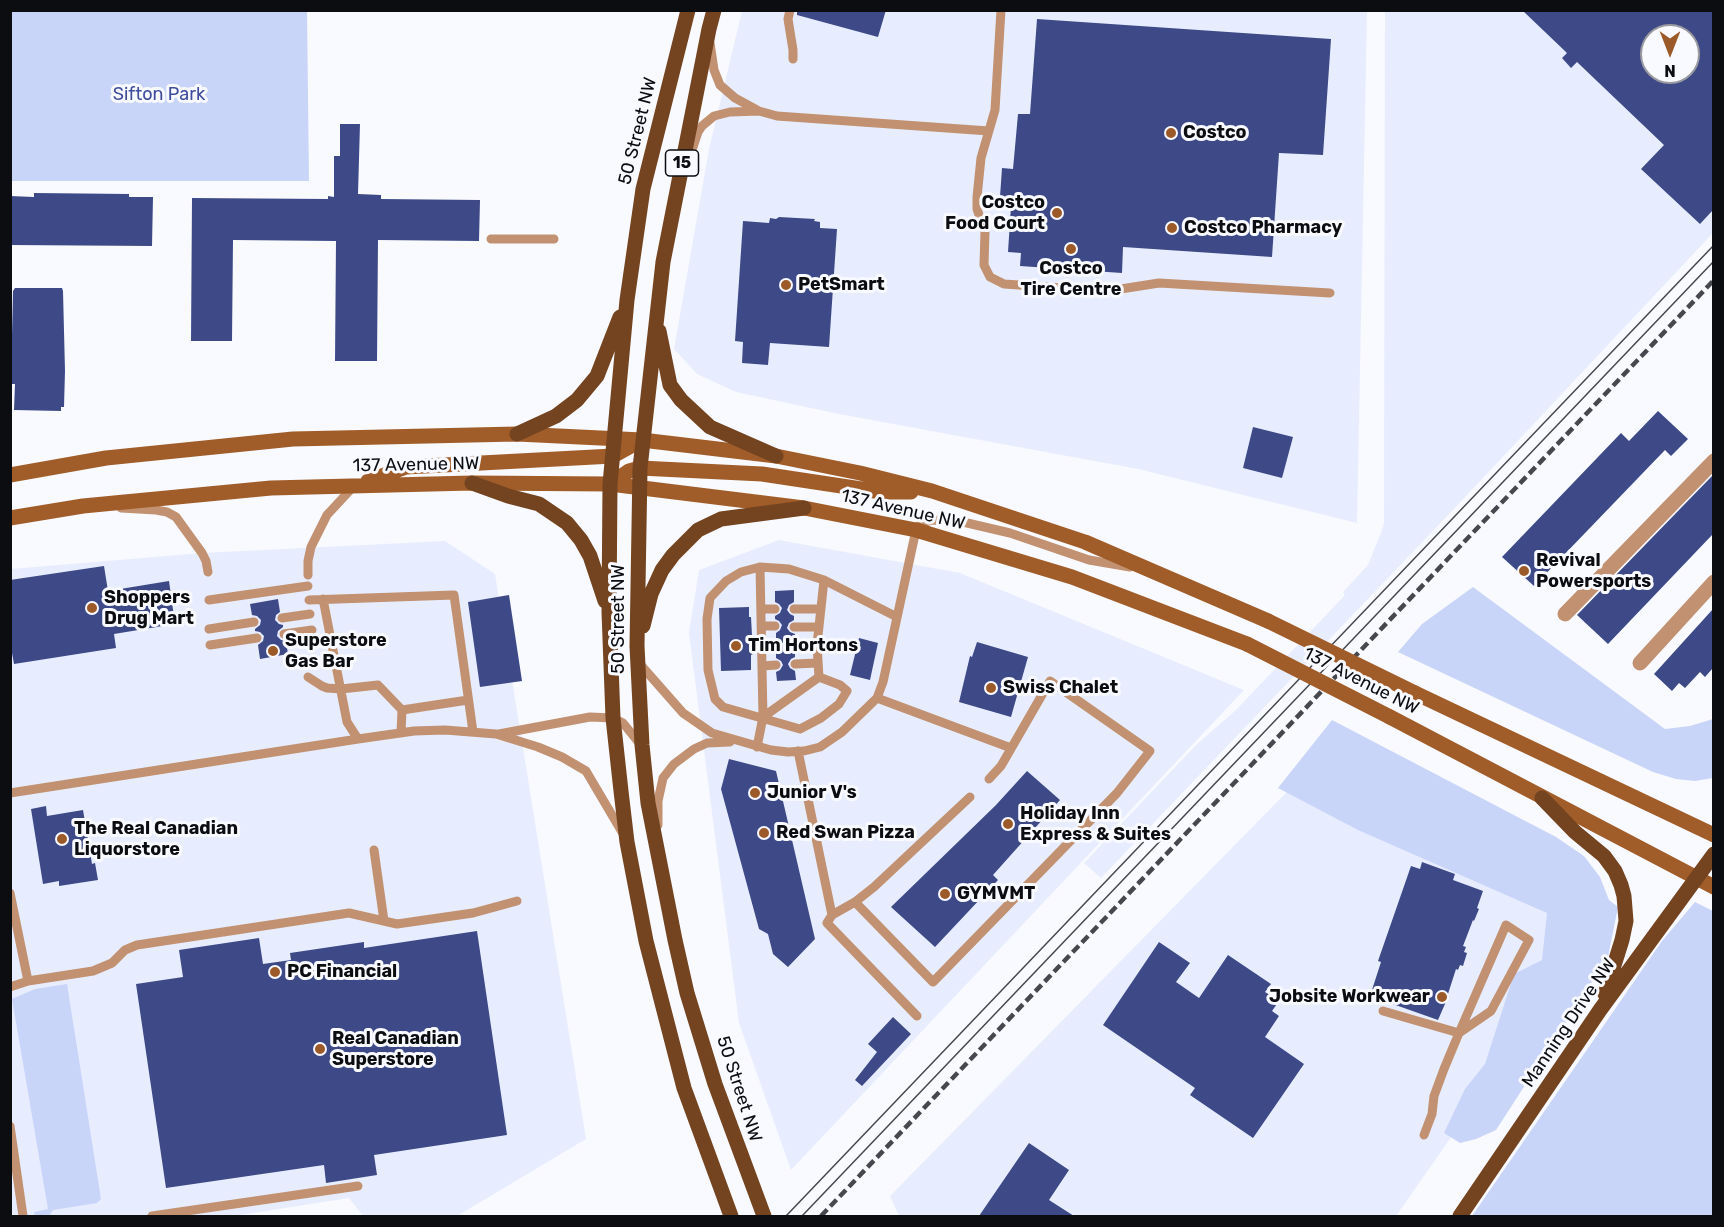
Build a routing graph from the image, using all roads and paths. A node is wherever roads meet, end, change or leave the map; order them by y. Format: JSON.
{"nodes":[{"id":1,"x":688,"y":10,"type":"edge"},
{"id":2,"x":714,"y":10,"type":"edge"},
{"id":3,"x":790,"y":10,"type":"edge"},
{"id":4,"x":1001,"y":10,"type":"edge"},
{"id":5,"x":709,"y":28,"type":"junction"},
{"id":6,"x":793,"y":59,"type":"dead end"},
{"id":7,"x":759,"y":111,"type":"junction"},
{"id":8,"x":989,"y":131,"type":"junction"},
{"id":9,"x":673,"y":208,"type":"junction"},
{"id":10,"x":491,"y":239,"type":"dead end"},
{"id":11,"x":554,"y":239,"type":"dead end"},
{"id":12,"x":1330,"y":293,"type":"dead end"},
{"id":13,"x":627,"y":300,"type":"junction"},
{"id":14,"x":656,"y":316,"type":"junction"},
{"id":15,"x":517,"y":434,"type":"junction"},
{"id":16,"x":615,"y":439,"type":"junction"},
{"id":17,"x":642,"y":441,"type":"junction"},
{"id":18,"x":613,"y":456,"type":"junction"},
{"id":19,"x":776,"y":456,"type":"junction"},
{"id":20,"x":1713,"y":461,"type":"edge"},
{"id":21,"x":639,"y":468,"type":"junction"},
{"id":22,"x":10,"y":475,"type":"edge"},
{"id":23,"x":472,"y":483,"type":"junction"},
{"id":24,"x":610,"y":484,"type":"junction"},
{"id":25,"x":354,"y":486,"type":"junction"},
{"id":26,"x":639,"y":488,"type":"junction"},
{"id":27,"x":932,"y":491,"type":"junction"},
{"id":28,"x":83,"y":506,"type":"junction"},
{"id":29,"x":804,"y":508,"type":"junction"},
{"id":30,"x":10,"y":518,"type":"edge"},
{"id":31,"x":916,"y":530,"type":"junction"},
{"id":32,"x":760,"y":567,"type":"junction"},
{"id":33,"x":208,"y":572,"type":"dead end"},
{"id":34,"x":1156,"y":572,"type":"junction"},
{"id":35,"x":308,"y":575,"type":"dead end"},
{"id":36,"x":824,"y":580,"type":"junction"},
{"id":37,"x":1713,"y":582,"type":"edge"},
{"id":38,"x":308,"y":586,"type":"dead end"},
{"id":39,"x":323,"y":599,"type":"junction"},
{"id":40,"x":208,"y":600,"type":"dead end"},
{"id":41,"x":309,"y":600,"type":"dead end"},
{"id":42,"x":760,"y":609,"type":"junction"},
{"id":43,"x":775,"y":609,"type":"dead end"},
{"id":44,"x":794,"y":609,"type":"dead end"},
{"id":45,"x":821,"y":609,"type":"junction"},
{"id":46,"x":609,"y":612,"type":"junction"},
{"id":47,"x":310,"y":614,"type":"dead end"},
{"id":48,"x":1565,"y":614,"type":"dead end"},
{"id":49,"x":897,"y":617,"type":"junction"},
{"id":50,"x":282,"y":618,"type":"dead end"},
{"id":51,"x":254,"y":622,"type":"dead end"},
{"id":52,"x":761,"y":626,"type":"junction"},
{"id":53,"x":776,"y":626,"type":"dead end"},
{"id":54,"x":794,"y":627,"type":"dead end"},
{"id":55,"x":819,"y":627,"type":"junction"},
{"id":56,"x":209,"y":629,"type":"dead end"},
{"id":57,"x":312,"y":630,"type":"dead end"},
{"id":58,"x":284,"y":634,"type":"dead end"},
{"id":59,"x":257,"y":638,"type":"dead end"},
{"id":60,"x":210,"y":645,"type":"dead end"},
{"id":61,"x":762,"y":645,"type":"junction"},
{"id":62,"x":776,"y":645,"type":"dead end"},
{"id":63,"x":795,"y":645,"type":"dead end"},
{"id":64,"x":817,"y":645,"type":"junction"},
{"id":65,"x":638,"y":654,"type":"junction"},
{"id":66,"x":817,"y":663,"type":"junction"},
{"id":67,"x":1640,"y":663,"type":"dead end"},
{"id":68,"x":795,"y":664,"type":"dead end"},
{"id":69,"x":776,"y":665,"type":"dead end"},
{"id":70,"x":762,"y":666,"type":"junction"},
{"id":71,"x":308,"y":677,"type":"dead end"},
{"id":72,"x":819,"y":677,"type":"junction"},
{"id":73,"x":341,"y":689,"type":"junction"},
{"id":74,"x":877,"y":698,"type":"junction"},
{"id":75,"x":468,"y":700,"type":"junction"},
{"id":76,"x":402,"y":710,"type":"junction"},
{"id":77,"x":763,"y":717,"type":"junction"},
{"id":78,"x":613,"y":718,"type":"junction"},
{"id":79,"x":473,"y":732,"type":"junction"},
{"id":80,"x":401,"y":733,"type":"junction"},
{"id":81,"x":496,"y":734,"type":"junction"},
{"id":82,"x":358,"y":739,"type":"junction"},
{"id":83,"x":738,"y":742,"type":"junction"},
{"id":84,"x":642,"y":745,"type":"junction"},
{"id":85,"x":757,"y":747,"type":"junction"},
{"id":86,"x":1011,"y":748,"type":"junction"},
{"id":87,"x":798,"y":752,"type":"junction"},
{"id":88,"x":989,"y":779,"type":"dead end"},
{"id":89,"x":10,"y":793,"type":"edge"},
{"id":90,"x":970,"y":797,"type":"dead end"},
{"id":91,"x":1542,"y":798,"type":"junction"},
{"id":92,"x":1713,"y":835,"type":"edge"},
{"id":93,"x":627,"y":842,"type":"junction"},
{"id":94,"x":374,"y":850,"type":"dead end"},
{"id":95,"x":1713,"y":854,"type":"edge"},
{"id":96,"x":658,"y":857,"type":"junction"},
{"id":97,"x":1695,"y":878,"type":"junction"},
{"id":98,"x":1713,"y":887,"type":"edge"},
{"id":99,"x":10,"y":893,"type":"edge"},
{"id":100,"x":517,"y":901,"type":"dead end"},
{"id":101,"x":855,"y":902,"type":"junction"},
{"id":102,"x":832,"y":915,"type":"junction"},
{"id":103,"x":384,"y":921,"type":"junction"},
{"id":104,"x":28,"y":981,"type":"junction"},
{"id":105,"x":10,"y":987,"type":"edge"},
{"id":106,"x":1600,"y":1010,"type":"junction"},
{"id":107,"x":1383,"y":1011,"type":"dead end"},
{"id":108,"x":917,"y":1016,"type":"dead end"},
{"id":109,"x":1460,"y":1034,"type":"junction"},
{"id":110,"x":10,"y":1126,"type":"edge"},
{"id":111,"x":1424,"y":1135,"type":"dead end"},
{"id":112,"x":358,"y":1186,"type":"dead end"},
{"id":113,"x":23,"y":1216,"type":"edge"},
{"id":114,"x":152,"y":1216,"type":"edge"},
{"id":115,"x":731,"y":1216,"type":"edge"},
{"id":116,"x":764,"y":1216,"type":"edge"},
{"id":117,"x":1460,"y":1216,"type":"edge"}],
"edges":[{"from":1,"to":13,"type":"main road","name":"50 Street NW","number":"15"},
{"from":2,"to":5,"type":"main road","name":"50 Street NW","number":"15"},
{"from":3,"to":6,"type":"lane"},
{"from":4,"to":8,"type":"lane"},
{"from":5,"to":7,"type":"lane"},
{"from":5,"to":9,"type":"main road","name":"50 Street NW","number":"15"},
{"from":7,"to":8,"type":"lane"},
{"from":7,"to":9,"type":"lane"},
{"from":8,"to":12,"type":"lane"},
{"from":9,"to":14,"type":"main road","name":"50 Street NW","number":"15"},
{"from":10,"to":11,"type":"lane"},
{"from":13,"to":15,"type":"main road"},
{"from":13,"to":16,"type":"main road","name":"50 Street NW"},
{"from":14,"to":17,"type":"main road","name":"50 Street NW"},
{"from":14,"to":19,"type":"main road"},
{"from":15,"to":16,"type":"main road","name":"137 Avenue NW"},
{"from":15,"to":22,"type":"main road","name":"137 Avenue NW"},
{"from":16,"to":17,"type":"main road","name":"137 Avenue NW"},
{"from":16,"to":18,"type":"main road","name":"50 Street NW"},
{"from":17,"to":18,"type":"main road"},
{"from":17,"to":19,"type":"main road","name":"137 Avenue NW"},
{"from":17,"to":21,"type":"main road","name":"50 Street NW"},
{"from":18,"to":24,"type":"main road","name":"50 Street NW"},
{"from":18,"to":25,"type":"main road"},
{"from":19,"to":27,"type":"main road","name":"137 Avenue NW"},
{"from":20,"to":48,"type":"street"},
{"from":21,"to":24,"type":"main road"},
{"from":21,"to":26,"type":"main road","name":"50 Street NW"},
{"from":21,"to":27,"type":"main road"},
{"from":23,"to":24,"type":"main road","name":"137 Avenue NW"},
{"from":23,"to":25,"type":"main road","name":"137 Avenue NW"},
{"from":23,"to":46,"type":"main road"},
{"from":24,"to":26,"type":"main road","name":"137 Avenue NW"},
{"from":24,"to":46,"type":"main road","name":"50 Street NW"},
{"from":25,"to":28,"type":"main road","name":"137 Avenue NW"},
{"from":25,"to":35,"type":"lane"},
{"from":26,"to":29,"type":"main road","name":"137 Avenue NW"},
{"from":26,"to":65,"type":"main road","name":"50 Street NW"},
{"from":27,"to":34,"type":"main road","name":"137 Avenue NW"},
{"from":28,"to":30,"type":"main road","name":"137 Avenue NW"},
{"from":28,"to":33,"type":"lane"},
{"from":29,"to":31,"type":"main road","name":"137 Avenue NW"},
{"from":29,"to":65,"type":"main road"},
{"from":31,"to":34,"type":"lane"},
{"from":31,"to":49,"type":"lane"},
{"from":31,"to":91,"type":"main road","name":"137 Avenue NW","bridge":true},
{"from":32,"to":36,"type":"lane"},
{"from":32,"to":42,"type":"lane"},
{"from":32,"to":77,"type":"lane"},
{"from":34,"to":92,"type":"main road","name":"137 Avenue NW","bridge":true},
{"from":36,"to":45,"type":"lane"},
{"from":36,"to":49,"type":"lane"},
{"from":37,"to":67,"type":"street"},
{"from":38,"to":40,"type":"lane"},
{"from":39,"to":41,"type":"lane"},
{"from":39,"to":73,"type":"lane"},
{"from":39,"to":75,"type":"lane"},
{"from":42,"to":43,"type":"lane"},
{"from":42,"to":52,"type":"lane"},
{"from":44,"to":45,"type":"lane"},
{"from":45,"to":55,"type":"lane"},
{"from":46,"to":78,"type":"main road","name":"50 Street NW"},
{"from":47,"to":50,"type":"lane"},
{"from":49,"to":74,"type":"lane"},
{"from":51,"to":56,"type":"lane"},
{"from":52,"to":53,"type":"lane"},
{"from":52,"to":61,"type":"lane"},
{"from":54,"to":55,"type":"lane"},
{"from":55,"to":64,"type":"lane"},
{"from":57,"to":58,"type":"lane"},
{"from":59,"to":60,"type":"lane"},
{"from":61,"to":62,"type":"lane"},
{"from":61,"to":70,"type":"lane"},
{"from":63,"to":64,"type":"lane"},
{"from":64,"to":66,"type":"lane"},
{"from":65,"to":83,"type":"lane"},
{"from":65,"to":84,"type":"main road","name":"50 Street NW"},
{"from":66,"to":68,"type":"lane"},
{"from":66,"to":72,"type":"lane"},
{"from":69,"to":70,"type":"lane"},
{"from":70,"to":77,"type":"lane"},
{"from":71,"to":73,"type":"lane"},
{"from":72,"to":77,"type":"lane"},
{"from":72,"to":77,"type":"lane"},
{"from":73,"to":76,"type":"lane"},
{"from":73,"to":82,"type":"lane"},
{"from":74,"to":86,"type":"lane"},
{"from":74,"to":87,"type":"lane"},
{"from":75,"to":76,"type":"lane"},
{"from":75,"to":79,"type":"lane"},
{"from":76,"to":80,"type":"lane"},
{"from":77,"to":85,"type":"lane"},
{"from":78,"to":81,"type":"lane"},
{"from":78,"to":84,"type":"lane"},
{"from":78,"to":93,"type":"main road","name":"50 Street NW"},
{"from":79,"to":80,"type":"lane"},
{"from":79,"to":81,"type":"lane"},
{"from":80,"to":82,"type":"lane"},
{"from":81,"to":93,"type":"lane"},
{"from":82,"to":89,"type":"lane"},
{"from":83,"to":85,"type":"lane"},
{"from":83,"to":96,"type":"lane"},
{"from":84,"to":96,"type":"main road","name":"50 Street NW"},
{"from":85,"to":87,"type":"lane"},
{"from":86,"to":88,"type":"lane"},
{"from":86,"to":101,"type":"lane"},
{"from":87,"to":102,"type":"lane"},
{"from":90,"to":101,"type":"lane"},
{"from":91,"to":97,"type":"main road","name":"137 Avenue NW"},
{"from":91,"to":106,"type":"main road"},
{"from":93,"to":115,"type":"main road","name":"50 Street NW"},
{"from":94,"to":103,"type":"lane"},
{"from":95,"to":97,"type":"main road","name":"Manning Drive NW"},
{"from":96,"to":116,"type":"main road","name":"50 Street NW"},
{"from":97,"to":98,"type":"main road","name":"137 Avenue NW"},
{"from":97,"to":106,"type":"main road","name":"Manning Drive NW"},
{"from":99,"to":104,"type":"lane"},
{"from":100,"to":103,"type":"lane"},
{"from":101,"to":102,"type":"lane"},
{"from":102,"to":108,"type":"lane"},
{"from":103,"to":104,"type":"lane"},
{"from":104,"to":105,"type":"lane"},
{"from":106,"to":117,"type":"main road","name":"Manning Drive NW"},
{"from":107,"to":109,"type":"lane"},
{"from":109,"to":109,"type":"lane"},
{"from":109,"to":111,"type":"lane"},
{"from":110,"to":113,"type":"lane"},
{"from":112,"to":114,"type":"lane"}]}
